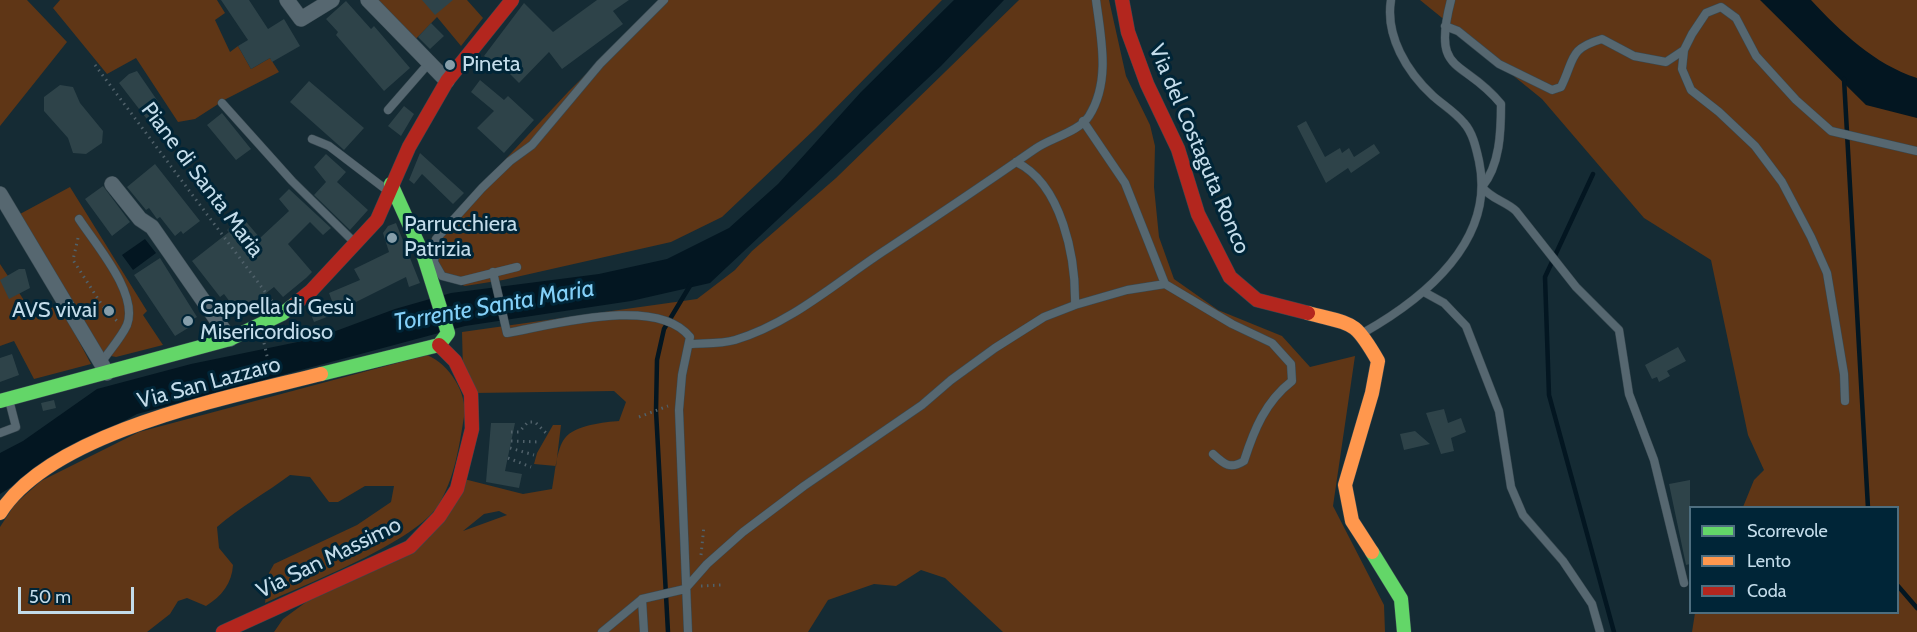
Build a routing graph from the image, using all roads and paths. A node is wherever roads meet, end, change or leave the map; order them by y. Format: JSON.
{"nodes":[{"id":1,"x":287,"y":0,"type":"edge"},
{"id":2,"x":332,"y":0,"type":"edge"},
{"id":3,"x":369,"y":0,"type":"edge"},
{"id":4,"x":512,"y":0,"type":"edge"},
{"id":5,"x":664,"y":0,"type":"edge"},
{"id":6,"x":1096,"y":0,"type":"edge"},
{"id":7,"x":1122,"y":0,"type":"edge"},
{"id":8,"x":1391,"y":0,"type":"edge"},
{"id":9,"x":1451,"y":0,"type":"edge"},
{"id":10,"x":1444,"y":27,"type":"junction"},
{"id":11,"x":1684,"y":50,"type":"junction"},
{"id":12,"x":429,"y":63,"type":"junction"},
{"id":13,"x":95,"y":66,"type":"dead end"},
{"id":14,"x":447,"y":81,"type":"junction"},
{"id":15,"x":222,"y":103,"type":"dead end"},
{"id":16,"x":388,"y":110,"type":"dead end"},
{"id":17,"x":1083,"y":122,"type":"junction"},
{"id":18,"x":312,"y":139,"type":"dead end"},
{"id":19,"x":1917,"y":151,"type":"edge"},
{"id":20,"x":1016,"y":162,"type":"junction"},
{"id":21,"x":112,"y":184,"type":"dead end"},
{"id":22,"x":1482,"y":187,"type":"junction"},
{"id":23,"x":390,"y":188,"type":"junction"},
{"id":24,"x":0,"y":194,"type":"edge"},
{"id":25,"x":79,"y":219,"type":"joint"},
{"id":26,"x":355,"y":243,"type":"junction"},
{"id":27,"x":517,"y":267,"type":"dead end"},
{"id":28,"x":494,"y":276,"type":"junction"},
{"id":29,"x":1165,"y":284,"type":"junction"},
{"id":30,"x":1424,"y":292,"type":"junction"},
{"id":31,"x":1075,"y":305,"type":"junction"},
{"id":32,"x":282,"y":314,"type":"junction"},
{"id":33,"x":127,"y":325,"type":"junction"},
{"id":34,"x":1362,"y":333,"type":"junction"},
{"id":35,"x":262,"y":337,"type":"dead end"},
{"id":36,"x":230,"y":339,"type":"junction"},
{"id":37,"x":444,"y":339,"type":"junction"},
{"id":38,"x":690,"y":344,"type":"junction"},
{"id":39,"x":104,"y":368,"type":"junction"},
{"id":40,"x":272,"y":379,"type":"dead end"},
{"id":41,"x":4,"y":399,"type":"edge"},
{"id":42,"x":1845,"y":401,"type":"dead end"},
{"id":43,"x":669,"y":406,"type":"dead end"},
{"id":44,"x":639,"y":417,"type":"dead end"},
{"id":45,"x":0,"y":432,"type":"edge"},
{"id":46,"x":511,"y":432,"type":"dead end"},
{"id":47,"x":546,"y":433,"type":"dead end"},
{"id":48,"x":511,"y":441,"type":"dead end"},
{"id":49,"x":540,"y":442,"type":"dead end"},
{"id":50,"x":510,"y":448,"type":"dead end"},
{"id":51,"x":1213,"y":454,"type":"dead end"},
{"id":52,"x":534,"y":455,"type":"dead end"},
{"id":53,"x":508,"y":458,"type":"dead end"},
{"id":54,"x":531,"y":467,"type":"dead end"},
{"id":55,"x":0,"y":513,"type":"edge"},
{"id":56,"x":704,"y":526,"type":"dead end"},
{"id":57,"x":698,"y":574,"type":"junction"},
{"id":58,"x":1684,"y":584,"type":"dead end"},
{"id":59,"x":721,"y":585,"type":"dead end"},
{"id":60,"x":684,"y":588,"type":"junction"},
{"id":61,"x":646,"y":598,"type":"junction"},
{"id":62,"x":223,"y":632,"type":"edge"},
{"id":63,"x":602,"y":632,"type":"edge"},
{"id":64,"x":644,"y":632,"type":"edge"},
{"id":65,"x":688,"y":632,"type":"edge"},
{"id":66,"x":1404,"y":632,"type":"edge"},
{"id":67,"x":1600,"y":632,"type":"edge"}],
"edges":[{"from":1,"to":2,"type":"street"},
{"from":3,"to":12,"type":"street"},
{"from":4,"to":14,"type":"street"},
{"from":5,"to":28,"type":"lane"},
{"from":6,"to":17,"type":"lane"},
{"from":7,"to":34,"type":"street","name":"Via del Costaguta Ronco"},
{"from":8,"to":22,"type":"lane"},
{"from":9,"to":10,"type":"lane"},
{"from":10,"to":11,"type":"lane"},
{"from":10,"to":22,"type":"lane"},
{"from":11,"to":19,"type":"lane"},
{"from":11,"to":42,"type":"lane"},
{"from":12,"to":14,"type":"street"},
{"from":12,"to":16,"type":"lane"},
{"from":13,"to":32,"type":"path","name":"Piane di Santa Maria"},
{"from":14,"to":23,"type":"street"},
{"from":15,"to":26,"type":"lane"},
{"from":17,"to":20,"type":"lane"},
{"from":17,"to":29,"type":"lane"},
{"from":18,"to":23,"type":"lane"},
{"from":20,"to":31,"type":"lane"},
{"from":20,"to":38,"type":"lane"},
{"from":21,"to":36,"type":"street"},
{"from":22,"to":30,"type":"lane"},
{"from":22,"to":58,"type":"lane"},
{"from":23,"to":26,"type":"street"},
{"from":23,"to":37,"type":"street"},
{"from":24,"to":39,"type":"street"},
{"from":25,"to":33,"type":"lane"},
{"from":25,"to":33,"type":"path"},
{"from":26,"to":32,"type":"street"},
{"from":27,"to":28,"type":"lane"},
{"from":28,"to":38,"type":"lane"},
{"from":29,"to":31,"type":"lane"},
{"from":29,"to":51,"type":"lane"},
{"from":30,"to":34,"type":"lane"},
{"from":30,"to":67,"type":"lane"},
{"from":31,"to":57,"type":"lane"},
{"from":32,"to":36,"type":"street"},
{"from":33,"to":39,"type":"lane"},
{"from":34,"to":66,"type":"street"},
{"from":35,"to":40,"type":"path"},
{"from":36,"to":39,"type":"street"},
{"from":37,"to":55,"type":"street","name":"Via San Lazzaro"},
{"from":37,"to":62,"type":"street","name":"Via San Massimo"},
{"from":38,"to":60,"type":"lane"},
{"from":39,"to":41,"type":"street"},
{"from":41,"to":45,"type":"lane"},
{"from":43,"to":44,"type":"path"},
{"from":46,"to":47,"type":"path"},
{"from":48,"to":49,"type":"path"},
{"from":50,"to":52,"type":"path"},
{"from":53,"to":54,"type":"path"},
{"from":56,"to":57,"type":"path"},
{"from":57,"to":60,"type":"lane"},
{"from":59,"to":60,"type":"path"},
{"from":60,"to":61,"type":"lane"},
{"from":60,"to":65,"type":"lane"},
{"from":61,"to":63,"type":"lane"},
{"from":61,"to":64,"type":"lane"}]}
